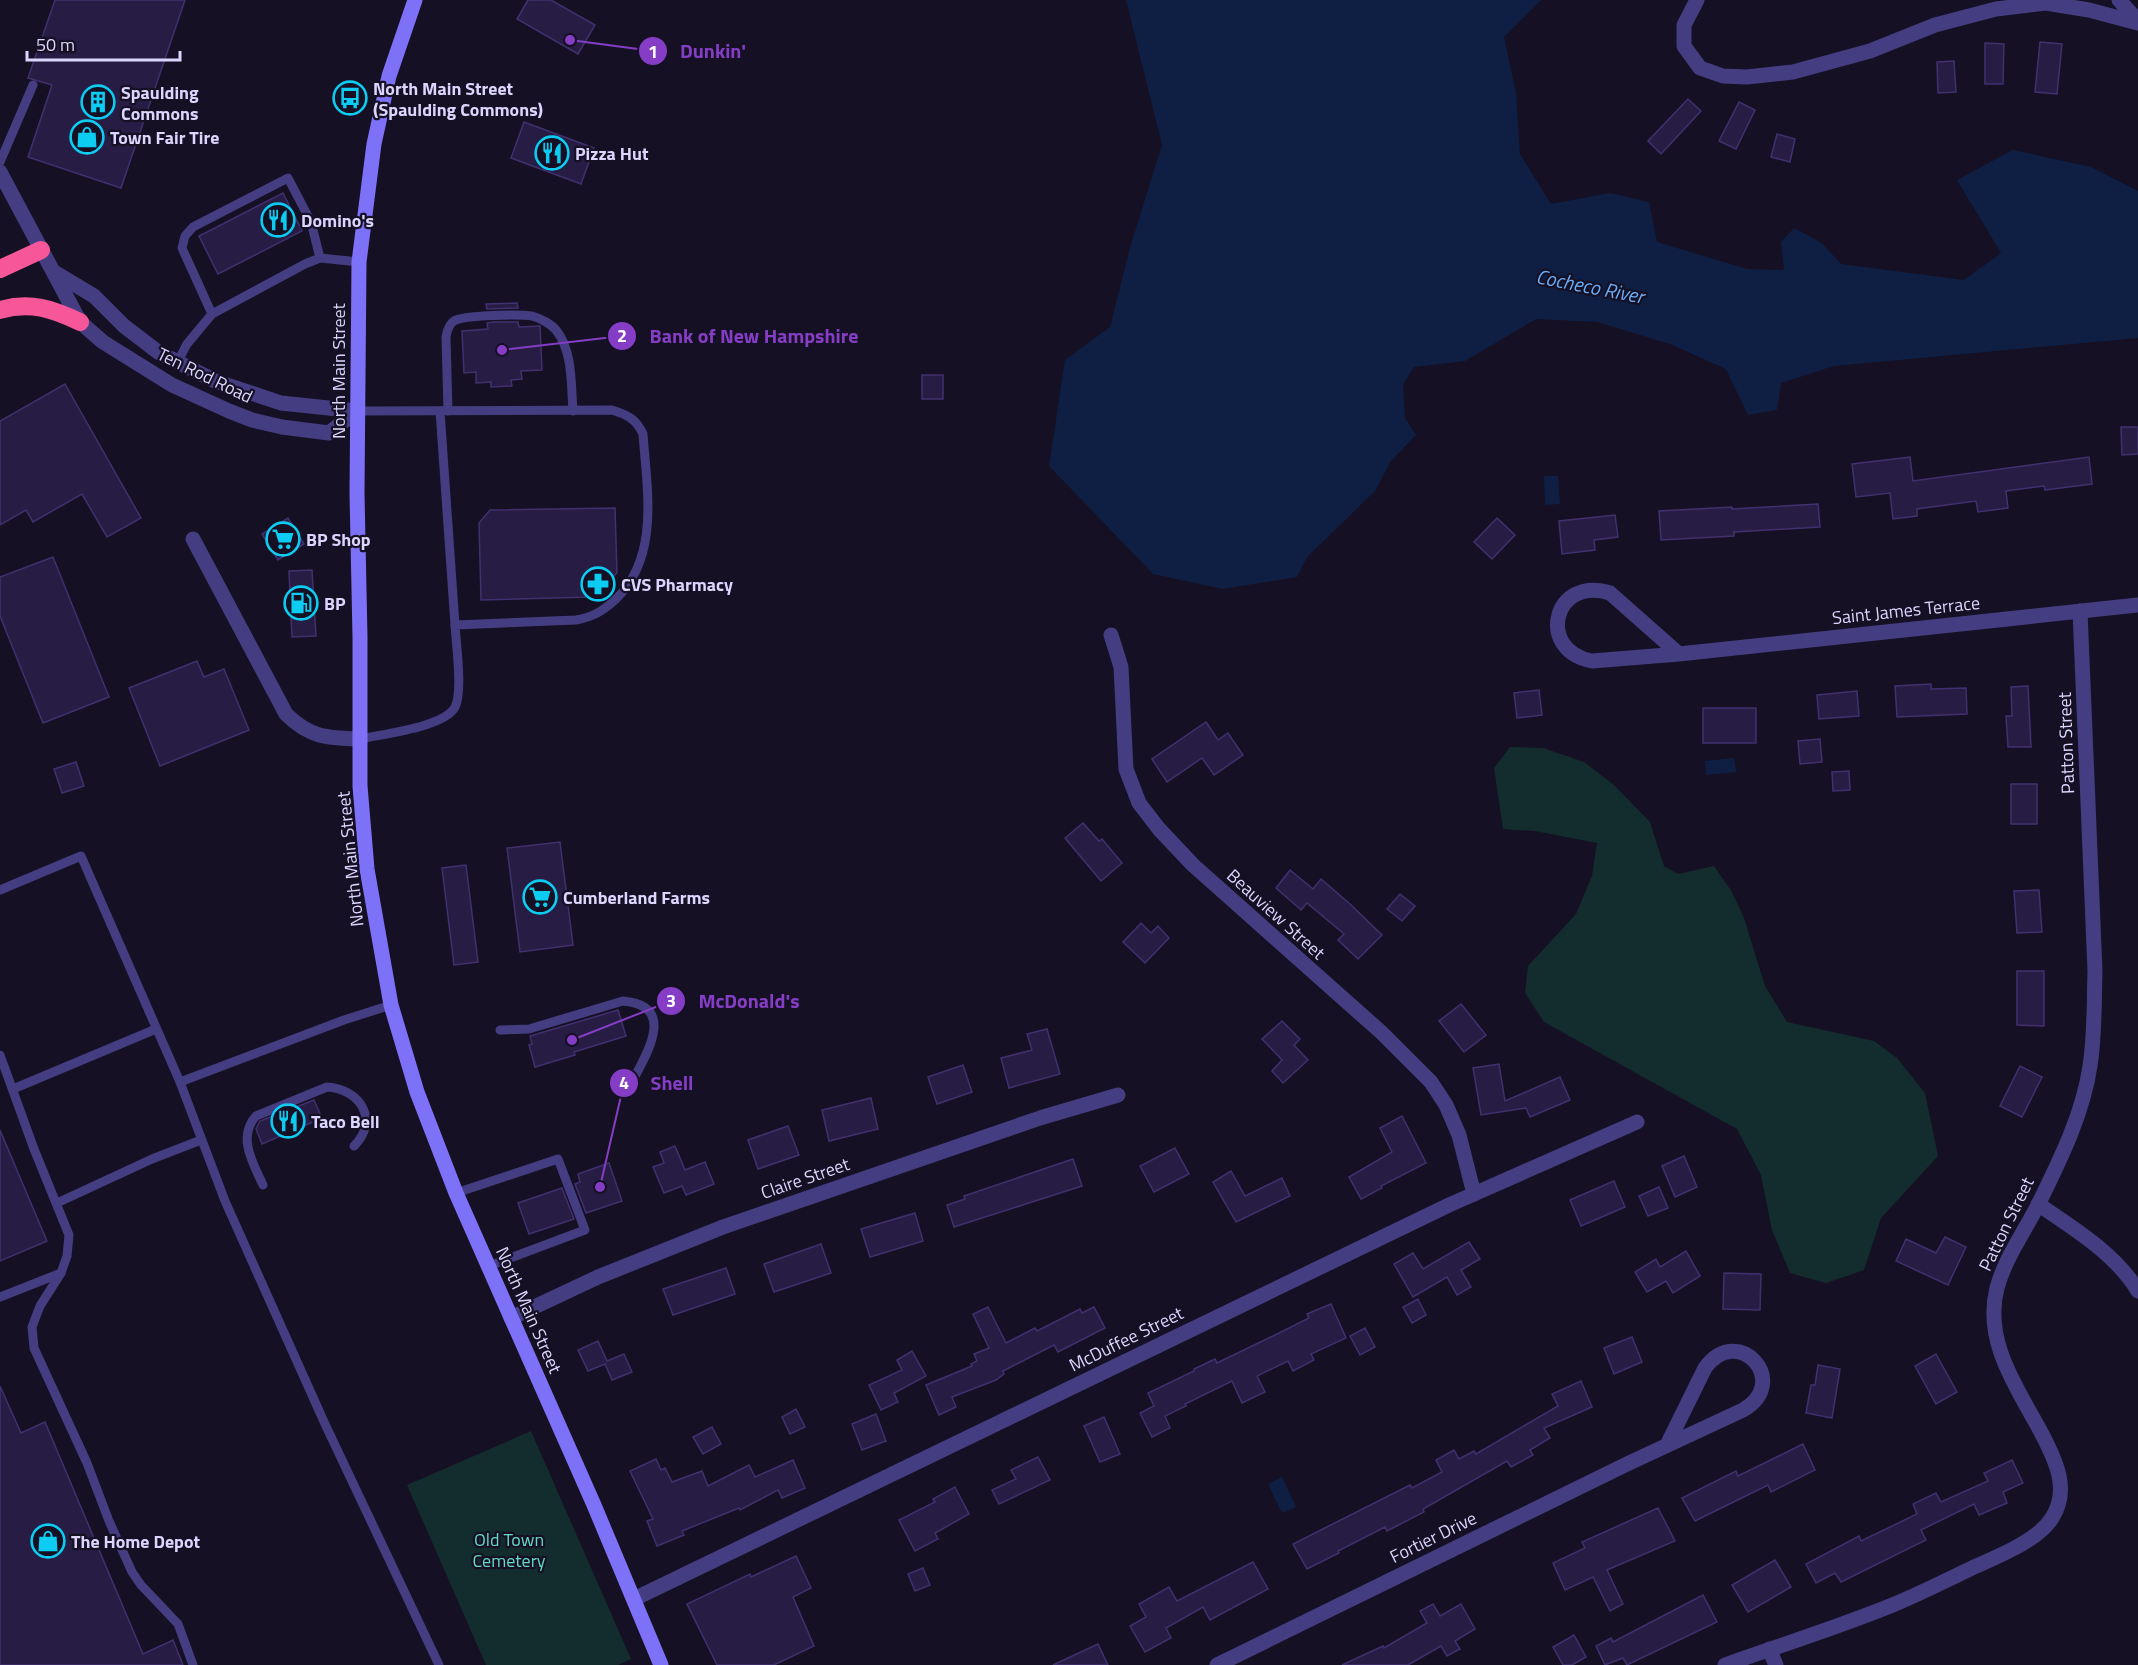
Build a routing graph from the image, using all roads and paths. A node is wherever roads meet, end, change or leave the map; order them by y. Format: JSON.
{"nodes":[{"id":1,"x":415,"y":0,"type":"edge"},
{"id":2,"x":1697,"y":0,"type":"edge"},
{"id":3,"x":2119,"y":0,"type":"edge"},
{"id":4,"x":2047,"y":2,"type":"edge"},
{"id":5,"x":2138,"y":22,"type":"edge"},
{"id":6,"x":33,"y":85,"type":"dead end"},
{"id":7,"x":0,"y":162,"type":"edge"},
{"id":8,"x":0,"y":172,"type":"edge"},
{"id":9,"x":41,"y":250,"type":"junction"},
{"id":10,"x":320,"y":258,"type":"junction"},
{"id":11,"x":359,"y":262,"type":"junction"},
{"id":12,"x":0,"y":269,"type":"edge"},
{"id":13,"x":54,"y":272,"type":"junction"},
{"id":14,"x":0,"y":310,"type":"edge"},
{"id":15,"x":212,"y":314,"type":"junction"},
{"id":16,"x":80,"y":322,"type":"junction"},
{"id":17,"x":177,"y":363,"type":"junction"},
{"id":18,"x":357,"y":411,"type":"junction"},
{"id":19,"x":444,"y":411,"type":"junction"},
{"id":20,"x":573,"y":411,"type":"junction"},
{"id":21,"x":193,"y":539,"type":"dead end"},
{"id":22,"x":2138,"y":605,"type":"edge"},
{"id":23,"x":2080,"y":611,"type":"junction"},
{"id":24,"x":455,"y":625,"type":"junction"},
{"id":25,"x":1111,"y":635,"type":"dead end"},
{"id":26,"x":1679,"y":654,"type":"junction"},
{"id":27,"x":361,"y":739,"type":"junction"},
{"id":28,"x":0,"y":890,"type":"edge"},
{"id":29,"x":391,"y":1005,"type":"junction"},
{"id":30,"x":156,"y":1029,"type":"junction"},
{"id":31,"x":500,"y":1030,"type":"dead end"},
{"id":32,"x":0,"y":1055,"type":"edge"},
{"id":33,"x":180,"y":1082,"type":"junction"},
{"id":34,"x":630,"y":1086,"type":"dead end"},
{"id":35,"x":13,"y":1089,"type":"junction"},
{"id":36,"x":1118,"y":1095,"type":"dead end"},
{"id":37,"x":1637,"y":1122,"type":"dead end"},
{"id":38,"x":201,"y":1140,"type":"junction"},
{"id":39,"x":354,"y":1146,"type":"dead end"},
{"id":40,"x":263,"y":1185,"type":"dead end"},
{"id":41,"x":456,"y":1193,"type":"junction"},
{"id":42,"x":1474,"y":1194,"type":"junction"},
{"id":43,"x":57,"y":1203,"type":"junction"},
{"id":44,"x":2038,"y":1204,"type":"junction"},
{"id":45,"x":489,"y":1266,"type":"junction"},
{"id":46,"x":61,"y":1273,"type":"junction"},
{"id":47,"x":2138,"y":1291,"type":"edge"},
{"id":48,"x":0,"y":1297,"type":"edge"},
{"id":49,"x":511,"y":1318,"type":"junction"},
{"id":50,"x":1667,"y":1445,"type":"junction"},
{"id":51,"x":634,"y":1599,"type":"junction"},
{"id":52,"x":1769,"y":1649,"type":"junction"},
{"id":53,"x":193,"y":1665,"type":"edge"},
{"id":54,"x":439,"y":1665,"type":"edge"},
{"id":55,"x":661,"y":1665,"type":"edge"},
{"id":56,"x":1217,"y":1665,"type":"edge"},
{"id":57,"x":1725,"y":1665,"type":"edge"},
{"id":58,"x":1776,"y":1665,"type":"edge"}],
"edges":[{"from":1,"to":11,"type":"main road","name":"North Main Street"},
{"from":2,"to":4,"type":"street"},
{"from":3,"to":5,"type":"street"},
{"from":4,"to":5,"type":"street"},
{"from":6,"to":7,"type":"lane"},
{"from":8,"to":9,"type":"street","name":"Ten Rod Road"},
{"from":9,"to":12,"type":"highway"},
{"from":9,"to":13,"type":"street","name":"Ten Rod Road"},
{"from":10,"to":11,"type":"lane"},
{"from":10,"to":15,"type":"lane"},
{"from":10,"to":15,"type":"lane"},
{"from":11,"to":18,"type":"main road","name":"North Main Street"},
{"from":13,"to":16,"type":"street","name":"Ten Rod Road"},
{"from":13,"to":17,"type":"street","name":"Ten Rod Road"},
{"from":14,"to":16,"type":"highway"},
{"from":15,"to":17,"type":"lane"},
{"from":16,"to":18,"type":"street","name":"Ten Rod Road"},
{"from":17,"to":18,"type":"street","name":"Ten Rod Road"},
{"from":18,"to":19,"type":"lane"},
{"from":18,"to":27,"type":"main road","name":"North Main Street"},
{"from":19,"to":20,"type":"lane"},
{"from":19,"to":20,"type":"lane"},
{"from":19,"to":24,"type":"lane"},
{"from":20,"to":24,"type":"lane"},
{"from":21,"to":27,"type":"street"},
{"from":22,"to":23,"type":"street","name":"Saint James Terrace"},
{"from":23,"to":26,"type":"street","name":"Saint James Terrace"},
{"from":23,"to":44,"type":"street","name":"Patton Street"},
{"from":24,"to":27,"type":"lane"},
{"from":25,"to":42,"type":"street","name":"Beauview Street"},
{"from":26,"to":26,"type":"street","name":"Saint James Terrace"},
{"from":27,"to":29,"type":"main road","name":"North Main Street"},
{"from":28,"to":30,"type":"lane"},
{"from":29,"to":33,"type":"lane"},
{"from":29,"to":41,"type":"main road","name":"North Main Street"},
{"from":30,"to":33,"type":"lane"},
{"from":30,"to":35,"type":"lane"},
{"from":31,"to":34,"type":"lane"},
{"from":32,"to":35,"type":"lane"},
{"from":33,"to":38,"type":"lane"},
{"from":35,"to":43,"type":"lane"},
{"from":36,"to":49,"type":"street","name":"Claire Street"},
{"from":37,"to":42,"type":"street","name":"McDuffee Street"},
{"from":38,"to":43,"type":"lane"},
{"from":38,"to":54,"type":"lane"},
{"from":39,"to":40,"type":"lane"},
{"from":41,"to":45,"type":"main road","name":"North Main Street"},
{"from":41,"to":45,"type":"lane"},
{"from":42,"to":51,"type":"street","name":"McDuffee Street"},
{"from":43,"to":46,"type":"lane"},
{"from":44,"to":47,"type":"street"},
{"from":44,"to":52,"type":"street","name":"Patton Street"},
{"from":45,"to":49,"type":"main road","name":"North Main Street"},
{"from":46,"to":48,"type":"lane"},
{"from":46,"to":53,"type":"lane"},
{"from":49,"to":51,"type":"main road","name":"North Main Street"},
{"from":50,"to":50,"type":"street","name":"Fortier Drive"},
{"from":50,"to":56,"type":"street","name":"Fortier Drive"},
{"from":51,"to":55,"type":"main road","name":"North Main Street"},
{"from":52,"to":57,"type":"street","name":"Patton Street"},
{"from":52,"to":58,"type":"street"}]}
